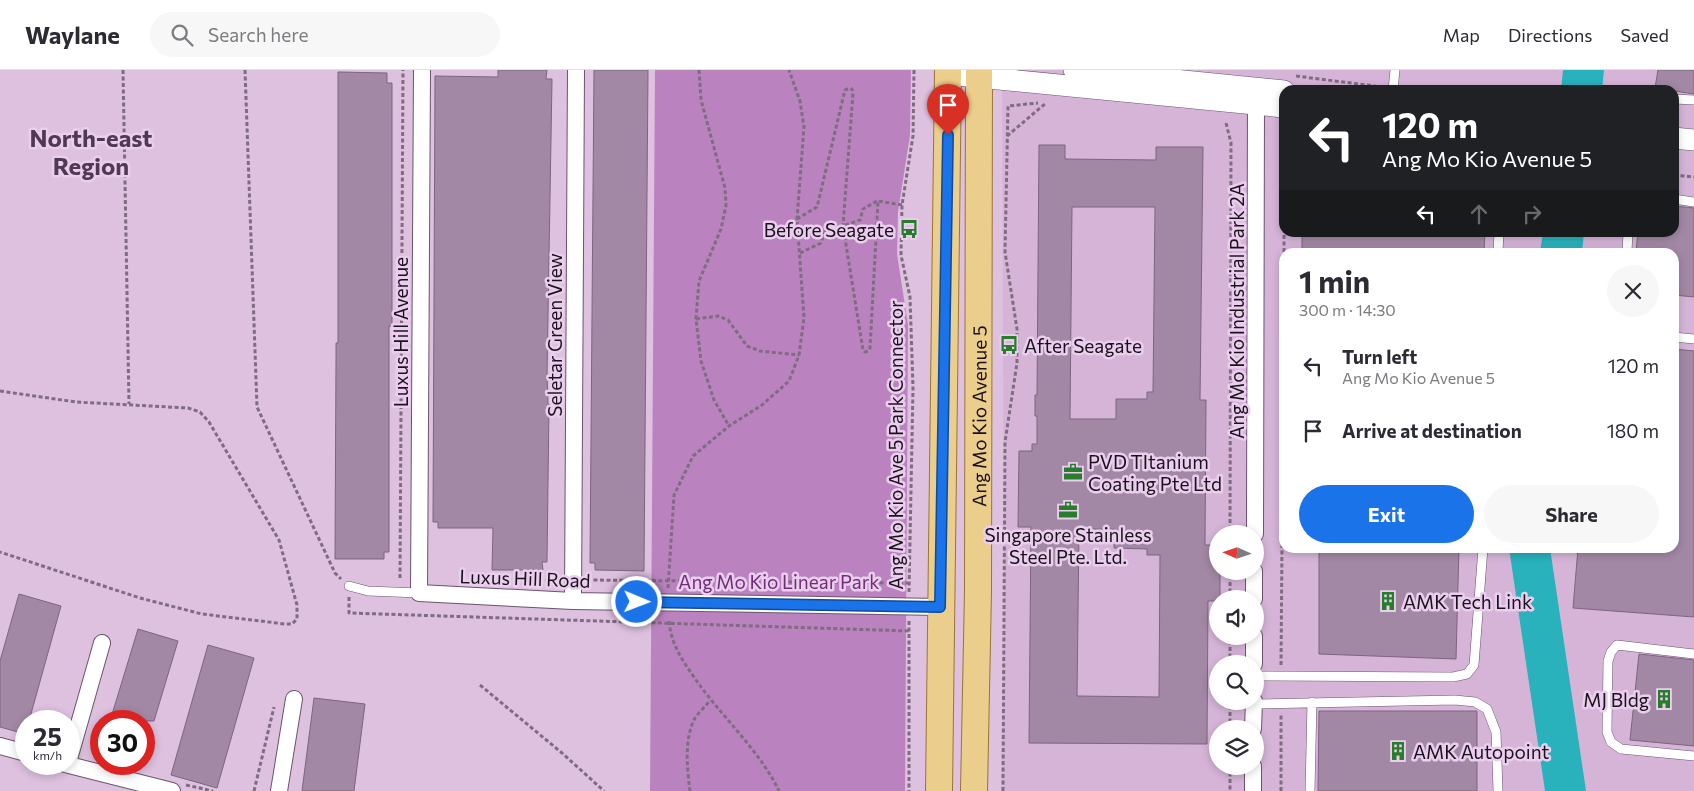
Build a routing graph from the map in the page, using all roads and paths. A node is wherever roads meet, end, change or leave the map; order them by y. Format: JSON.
{"nodes":[{"id":1,"x":124,"y":70,"type":"edge"},
{"id":2,"x":245,"y":70,"type":"edge"},
{"id":3,"x":404,"y":70,"type":"edge"},
{"id":4,"x":422,"y":70,"type":"edge"},
{"id":5,"x":576,"y":70,"type":"edge"},
{"id":6,"x":699,"y":70,"type":"edge"},
{"id":7,"x":789,"y":70,"type":"edge"},
{"id":8,"x":914,"y":70,"type":"edge"},
{"id":9,"x":1074,"y":70,"type":"edge"},
{"id":10,"x":1395,"y":70,"type":"edge"},
{"id":11,"x":948,"y":72,"type":"edge"},
{"id":12,"x":979,"y":73,"type":"edge"},
{"id":13,"x":1168,"y":82,"type":"edge"},
{"id":14,"x":1289,"y":84,"type":"edge"},
{"id":15,"x":1310,"y":85,"type":"edge"},
{"id":16,"x":1393,"y":85,"type":"edge"},
{"id":17,"x":1279,"y":88,"type":"edge"},
{"id":18,"x":1256,"y":96,"type":"junction"},
{"id":19,"x":1679,"y":99,"type":"edge"},
{"id":20,"x":1694,"y":100,"type":"edge"},
{"id":21,"x":1046,"y":102,"type":"dead end"},
{"id":22,"x":1279,"y":105,"type":"edge"},
{"id":23,"x":1008,"y":106,"type":"dead end"},
{"id":24,"x":1226,"y":123,"type":"dead end"},
{"id":25,"x":1007,"y":137,"type":"junction"},
{"id":26,"x":1679,"y":138,"type":"edge"},
{"id":27,"x":1694,"y":140,"type":"edge"},
{"id":28,"x":1679,"y":152,"type":"edge"},
{"id":29,"x":1694,"y":153,"type":"edge"},
{"id":30,"x":1679,"y":176,"type":"edge"},
{"id":31,"x":1694,"y":177,"type":"edge"},
{"id":32,"x":1679,"y":200,"type":"edge"},
{"id":33,"x":878,"y":201,"type":"junction"},
{"id":34,"x":1694,"y":202,"type":"edge"},
{"id":35,"x":902,"y":205,"type":"junction"},
{"id":36,"x":797,"y":219,"type":"junction"},
{"id":37,"x":842,"y":226,"type":"junction"},
{"id":38,"x":800,"y":252,"type":"junction"},
{"id":39,"x":696,"y":319,"type":"junction"},
{"id":40,"x":1679,"y":338,"type":"edge"},
{"id":41,"x":1694,"y":339,"type":"edge"},
{"id":42,"x":799,"y":355,"type":"junction"},
{"id":43,"x":0,"y":391,"type":"edge"},
{"id":44,"x":129,"y":404,"type":"junction"},
{"id":45,"x":729,"y":426,"type":"junction"},
{"id":46,"x":1230,"y":525,"type":"edge"},
{"id":47,"x":1255,"y":525,"type":"edge"},
{"id":48,"x":0,"y":552,"type":"edge"},
{"id":49,"x":1282,"y":553,"type":"edge"},
{"id":50,"x":1483,"y":553,"type":"edge"},
{"id":51,"x":391,"y":578,"type":"dead end"},
{"id":52,"x":400,"y":578,"type":"junction"},
{"id":53,"x":498,"y":579,"type":"dead end"},
{"id":54,"x":573,"y":580,"type":"junction"},
{"id":55,"x":668,"y":581,"type":"junction"},
{"id":56,"x":909,"y":583,"type":"junction"},
{"id":57,"x":349,"y":586,"type":"junction"},
{"id":58,"x":419,"y":586,"type":"junction"},
{"id":59,"x":573,"y":601,"type":"junction"},
{"id":60,"x":667,"y":602,"type":"junction"},
{"id":61,"x":909,"y":606,"type":"junction"},
{"id":62,"x":940,"y":607,"type":"junction"},
{"id":63,"x":669,"y":622,"type":"junction"},
{"id":64,"x":909,"y":631,"type":"junction"},
{"id":65,"x":102,"y":643,"type":"dead end"},
{"id":66,"x":1694,"y":654,"type":"edge"},
{"id":67,"x":1264,"y":676,"type":"edge"},
{"id":68,"x":1281,"y":676,"type":"junction"},
{"id":69,"x":480,"y":685,"type":"dead end"},
{"id":70,"x":294,"y":699,"type":"joint"},
{"id":71,"x":710,"y":700,"type":"junction"},
{"id":72,"x":1264,"y":702,"type":"edge"},
{"id":73,"x":1312,"y":702,"type":"junction"},
{"id":74,"x":1281,"y":703,"type":"junction"},
{"id":75,"x":80,"y":720,"type":"edge"},
{"id":76,"x":975,"y":744,"type":"junction"},
{"id":77,"x":0,"y":746,"type":"edge"},
{"id":78,"x":15,"y":750,"type":"edge"},
{"id":79,"x":1694,"y":756,"type":"edge"},
{"id":80,"x":80,"y":768,"type":"edge"},
{"id":81,"x":1230,"y":775,"type":"edge"},
{"id":82,"x":1253,"y":775,"type":"edge"},
{"id":83,"x":939,"y":779,"type":"edge"},
{"id":84,"x":172,"y":791,"type":"edge"},
{"id":85,"x":254,"y":791,"type":"edge"},
{"id":86,"x":279,"y":791,"type":"edge"},
{"id":87,"x":604,"y":791,"type":"edge"},
{"id":88,"x":690,"y":791,"type":"edge"},
{"id":89,"x":779,"y":791,"type":"edge"},
{"id":90,"x":909,"y":791,"type":"edge"},
{"id":91,"x":974,"y":791,"type":"edge"},
{"id":92,"x":1003,"y":791,"type":"edge"},
{"id":93,"x":1230,"y":791,"type":"edge"},
{"id":94,"x":1253,"y":791,"type":"edge"},
{"id":95,"x":1281,"y":791,"type":"edge"},
{"id":96,"x":1310,"y":791,"type":"edge"},
{"id":97,"x":1498,"y":791,"type":"edge"}],
"edges":[{"from":1,"to":44,"type":"path"},
{"from":2,"to":57,"type":"path"},
{"from":3,"to":52,"type":"path"},
{"from":4,"to":58,"type":"street","name":"Luxus Hill Avenue"},
{"from":5,"to":54,"type":"street","name":"Seletar Green View"},
{"from":6,"to":39,"type":"path"},
{"from":7,"to":36,"type":"path"},
{"from":8,"to":35,"type":"path","name":"Ang Mo Kio Ave 5 Park Connector"},
{"from":9,"to":13,"type":"street"},
{"from":10,"to":16,"type":"lane"},
{"from":11,"to":12,"type":"street"},
{"from":11,"to":62,"type":"main road","name":"Ang Mo Kio Avenue 5"},
{"from":12,"to":13,"type":"street"},
{"from":12,"to":76,"type":"main road","name":"Ang Mo Kio Avenue 5"},
{"from":13,"to":18,"type":"street"},
{"from":14,"to":15,"type":"path"},
{"from":17,"to":18,"type":"street"},
{"from":18,"to":22,"type":"street"},
{"from":18,"to":47,"type":"street","name":"Ang Mo Kio Industrial Park 2A"},
{"from":19,"to":20,"type":"lane"},
{"from":21,"to":25,"type":"path"},
{"from":23,"to":25,"type":"path"},
{"from":24,"to":46,"type":"path"},
{"from":25,"to":92,"type":"path"},
{"from":26,"to":27,"type":"street"},
{"from":28,"to":29,"type":"street"},
{"from":30,"to":31,"type":"path"},
{"from":32,"to":34,"type":"lane"},
{"from":33,"to":35,"type":"path"},
{"from":33,"to":37,"type":"path"},
{"from":33,"to":37,"type":"path"},
{"from":35,"to":56,"type":"path","name":"Ang Mo Kio Ave 5 Park Connector"},
{"from":36,"to":37,"type":"path"},
{"from":36,"to":38,"type":"path"},
{"from":37,"to":38,"type":"path"},
{"from":38,"to":42,"type":"path"},
{"from":39,"to":42,"type":"path"},
{"from":39,"to":45,"type":"path"},
{"from":40,"to":41,"type":"lane"},
{"from":42,"to":45,"type":"path"},
{"from":43,"to":44,"type":"path"},
{"from":44,"to":48,"type":"path"},
{"from":45,"to":55,"type":"path"},
{"from":49,"to":68,"type":"path"},
{"from":50,"to":68,"type":"lane"},
{"from":51,"to":52,"type":"path"},
{"from":52,"to":58,"type":"path"},
{"from":53,"to":54,"type":"path"},
{"from":54,"to":55,"type":"path"},
{"from":54,"to":59,"type":"street","name":"Seletar Green View"},
{"from":55,"to":56,"type":"path"},
{"from":55,"to":60,"type":"path"},
{"from":56,"to":61,"type":"path","name":"Ang Mo Kio Ave 5 Park Connector"},
{"from":57,"to":58,"type":"lane","name":"Luxus Hill Road"},
{"from":57,"to":63,"type":"path"},
{"from":58,"to":59,"type":"street","name":"Luxus Hill Road"},
{"from":59,"to":60,"type":"street","name":"Luxus Hill Road"},
{"from":60,"to":61,"type":"street","name":"Luxus Hill Road"},
{"from":60,"to":63,"type":"path"},
{"from":61,"to":62,"type":"street","name":"Luxus Hill Road"},
{"from":61,"to":64,"type":"path","name":"Ang Mo Kio Ave 5 Park Connector"},
{"from":62,"to":83,"type":"main road","name":"Ang Mo Kio Avenue 5"},
{"from":63,"to":64,"type":"path"},
{"from":63,"to":71,"type":"path"},
{"from":64,"to":90,"type":"path","name":"Ang Mo Kio Ave 5 Park Connector"},
{"from":65,"to":75,"type":"street"},
{"from":66,"to":79,"type":"lane"},
{"from":67,"to":68,"type":"lane"},
{"from":69,"to":87,"type":"path"},
{"from":70,"to":85,"type":"path"},
{"from":70,"to":86,"type":"street"},
{"from":71,"to":88,"type":"path"},
{"from":71,"to":89,"type":"path"},
{"from":72,"to":74,"type":"lane"},
{"from":73,"to":74,"type":"lane"},
{"from":73,"to":96,"type":"lane"},
{"from":73,"to":97,"type":"lane"},
{"from":74,"to":95,"type":"path"},
{"from":76,"to":83,"type":"main road"},
{"from":76,"to":91,"type":"main road","name":"Ang Mo Kio Avenue 5"},
{"from":77,"to":78,"type":"street"},
{"from":80,"to":84,"type":"street"},
{"from":81,"to":93,"type":"path"},
{"from":82,"to":94,"type":"street"}]}
